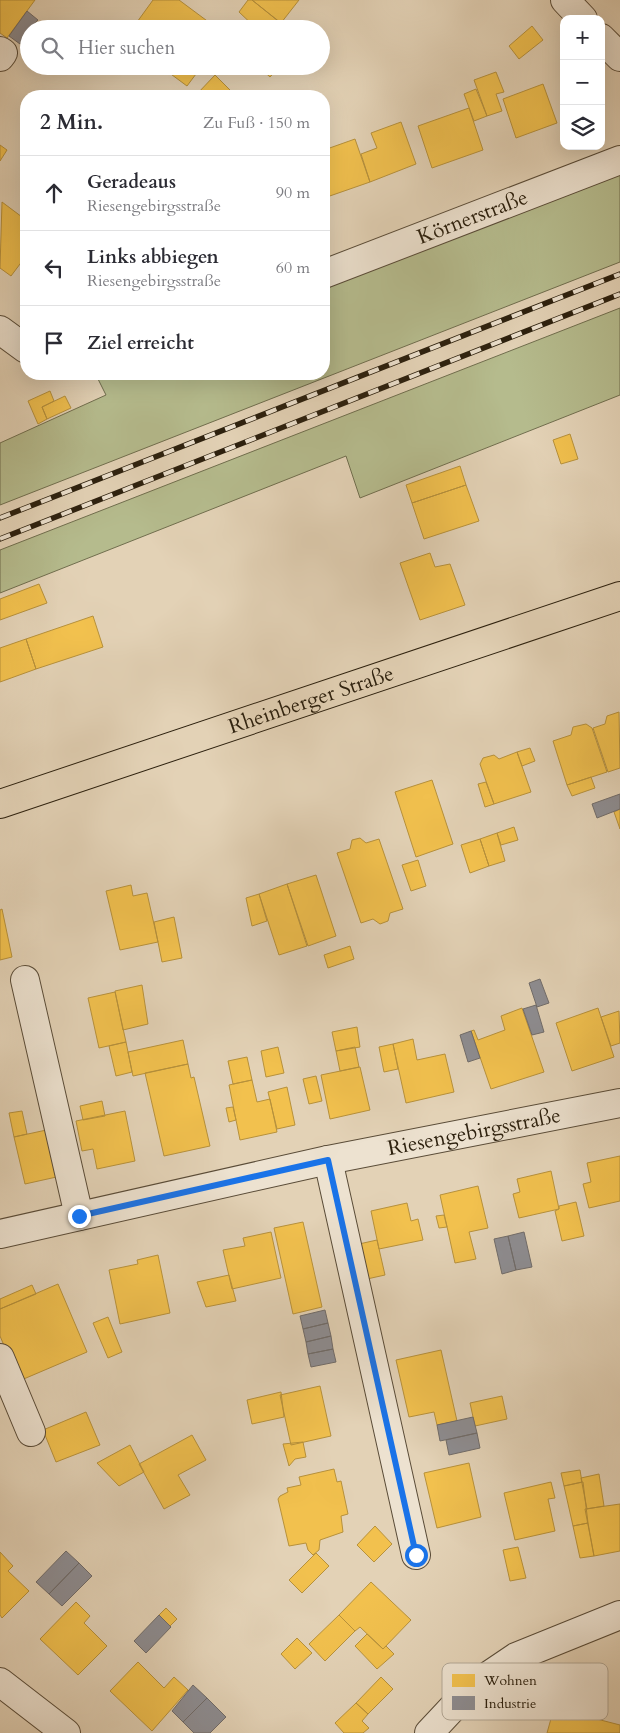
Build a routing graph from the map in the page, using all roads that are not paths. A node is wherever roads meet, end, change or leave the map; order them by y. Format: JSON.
{"nodes":[{"id":1,"x":565,"y":0,"type":"edge"},
{"id":2,"x":579,"y":15,"type":"edge"},
{"id":3,"x":605,"y":42,"type":"edge"},
{"id":4,"x":0,"y":51,"type":"edge"},
{"id":5,"x":0,"y":57,"type":"edge"},
{"id":6,"x":620,"y":57,"type":"edge"},
{"id":7,"x":620,"y":160,"type":"edge"},
{"id":8,"x":330,"y":272,"type":"edge"},
{"id":9,"x":0,"y":330,"type":"edge"},
{"id":10,"x":20,"y":345,"type":"edge"},
{"id":11,"x":620,"y":596,"type":"edge"},
{"id":12,"x":0,"y":804,"type":"edge"},
{"id":13,"x":25,"y":980,"type":"dead end"},
{"id":14,"x":620,"y":1103,"type":"edge"},
{"id":15,"x":328,"y":1160,"type":"junction"},
{"id":16,"x":79,"y":1216,"type":"junction"},
{"id":17,"x":0,"y":1234,"type":"edge"},
{"id":18,"x":0,"y":1358,"type":"edge"},
{"id":19,"x":32,"y":1432,"type":"dead end"},
{"id":20,"x":416,"y":1555,"type":"dead end"},
{"id":21,"x":620,"y":1615,"type":"edge"},
{"id":22,"x":507,"y":1663,"type":"edge"},
{"id":23,"x":0,"y":1682,"type":"edge"},
{"id":24,"x":447,"y":1720,"type":"edge"},
{"id":25,"x":438,"y":1731,"type":"edge"},
{"id":26,"x":66,"y":1733,"type":"edge"}],
"edges":[{"from":1,"to":2,"type":"street"},
{"from":3,"to":6,"type":"street"},
{"from":4,"to":5,"type":"street"},
{"from":7,"to":8,"type":"street","name":"Körnerstraße"},
{"from":9,"to":10,"type":"street"},
{"from":11,"to":12,"type":"main road","name":"Rheinberger Straße"},
{"from":13,"to":16,"type":"street"},
{"from":14,"to":15,"type":"street","name":"Riesengebirgsstraße"},
{"from":15,"to":16,"type":"street","name":"Riesengebirgsstraße"},
{"from":15,"to":20,"type":"street"},
{"from":16,"to":17,"type":"street","name":"Riesengebirgsstraße"},
{"from":18,"to":19,"type":"street"},
{"from":21,"to":22,"type":"street"},
{"from":23,"to":26,"type":"street"},
{"from":24,"to":25,"type":"street"}]}
